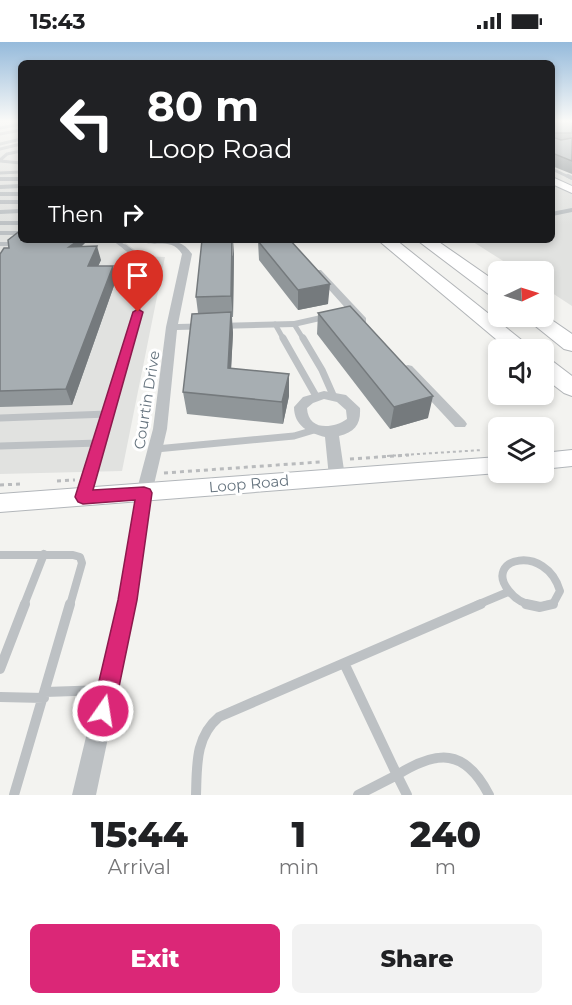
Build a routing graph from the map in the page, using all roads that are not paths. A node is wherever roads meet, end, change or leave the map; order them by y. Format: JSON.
{"nodes":[{"id":1,"x":18,"y":158,"type":"edge"},
{"id":2,"x":1,"y":161,"type":"edge"},
{"id":3,"x":18,"y":164,"type":"edge"},
{"id":4,"x":18,"y":165,"type":"edge"},
{"id":5,"x":0,"y":166,"type":"edge"},
{"id":6,"x":555,"y":170,"type":"edge"},
{"id":7,"x":18,"y":172,"type":"edge"},
{"id":8,"x":0,"y":173,"type":"edge"},
{"id":9,"x":572,"y":178,"type":"edge"},
{"id":10,"x":0,"y":179,"type":"edge"},
{"id":11,"x":18,"y":179,"type":"edge"},
{"id":12,"x":555,"y":182,"type":"edge"},
{"id":13,"x":18,"y":186,"type":"edge"},
{"id":14,"x":0,"y":187,"type":"edge"},
{"id":15,"x":572,"y":189,"type":"edge"},
{"id":16,"x":0,"y":194,"type":"edge"},
{"id":17,"x":18,"y":194,"type":"edge"},
{"id":18,"x":0,"y":202,"type":"edge"},
{"id":19,"x":18,"y":202,"type":"edge"},
{"id":20,"x":572,"y":210,"type":"edge"},
{"id":21,"x":0,"y":212,"type":"edge"},
{"id":22,"x":18,"y":212,"type":"edge"},
{"id":23,"x":555,"y":213,"type":"edge"},
{"id":24,"x":0,"y":223,"type":"edge"},
{"id":25,"x":18,"y":223,"type":"edge"},
{"id":26,"x":0,"y":233,"type":"edge"},
{"id":27,"x":18,"y":233,"type":"edge"},
{"id":28,"x":119,"y":243,"type":"edge"},
{"id":29,"x":176,"y":243,"type":"edge"},
{"id":30,"x":383,"y":243,"type":"edge"},
{"id":31,"x":390,"y":243,"type":"edge"},
{"id":32,"x":429,"y":243,"type":"edge"},
{"id":33,"x":0,"y":244,"type":"edge"},
{"id":34,"x":16,"y":244,"type":"joint"},
{"id":35,"x":9,"y":250,"type":"edge"},
{"id":36,"x":307,"y":260,"type":"edge"},
{"id":37,"x":488,"y":285,"type":"edge"},
{"id":38,"x":461,"y":300,"type":"junction"},
{"id":39,"x":353,"y":311,"type":"junction"},
{"id":40,"x":275,"y":324,"type":"junction"},
{"id":41,"x":294,"y":324,"type":"junction"},
{"id":42,"x":172,"y":327,"type":"junction"},
{"id":43,"x":548,"y":327,"type":"edge"},
{"id":44,"x":370,"y":328,"type":"edge"},
{"id":45,"x":509,"y":339,"type":"edge"},
{"id":46,"x":572,"y":344,"type":"edge"},
{"id":47,"x":402,"y":363,"type":"edge"},
{"id":48,"x":554,"y":374,"type":"edge"},
{"id":49,"x":572,"y":388,"type":"edge"},
{"id":50,"x":333,"y":395,"type":"junction"},
{"id":51,"x":316,"y":396,"type":"junction"},
{"id":52,"x":108,"y":414,"type":"junction"},
{"id":53,"x":0,"y":418,"type":"edge"},
{"id":54,"x":460,"y":424,"type":"dead end"},
{"id":55,"x":314,"y":430,"type":"junction"},
{"id":56,"x":332,"y":433,"type":"junction"},
{"id":57,"x":99,"y":443,"type":"junction"},
{"id":58,"x":0,"y":446,"type":"edge"},
{"id":59,"x":156,"y":449,"type":"junction"},
{"id":60,"x":488,"y":458,"type":"edge"},
{"id":61,"x":572,"y":458,"type":"edge"},
{"id":62,"x":554,"y":460,"type":"edge"},
{"id":63,"x":338,"y":477,"type":"junction"},
{"id":64,"x":144,"y":493,"type":"junction"},
{"id":65,"x":83,"y":497,"type":"junction"},
{"id":66,"x":0,"y":503,"type":"edge"},
{"id":67,"x":44,"y":554,"type":"junction"},
{"id":68,"x":0,"y":555,"type":"edge"},
{"id":69,"x":508,"y":592,"type":"junction"},
{"id":70,"x":344,"y":663,"type":"junction"},
{"id":71,"x":0,"y":669,"type":"edge"},
{"id":72,"x":107,"y":690,"type":"junction"},
{"id":73,"x":44,"y":695,"type":"junction"},
{"id":74,"x":0,"y":697,"type":"edge"},
{"id":75,"x":398,"y":775,"type":"junction"},
{"id":76,"x":14,"y":795,"type":"edge"},
{"id":77,"x":84,"y":795,"type":"edge"},
{"id":78,"x":196,"y":795,"type":"edge"},
{"id":79,"x":358,"y":795,"type":"edge"},
{"id":80,"x":407,"y":795,"type":"edge"},
{"id":81,"x":489,"y":795,"type":"edge"}],
"edges":[{"from":1,"to":2,"type":"lane"},
{"from":2,"to":3,"type":"lane"},
{"from":4,"to":5,"type":"lane"},
{"from":6,"to":9,"type":"lane"},
{"from":7,"to":8,"type":"lane"},
{"from":10,"to":11,"type":"lane"},
{"from":12,"to":15,"type":"street"},
{"from":13,"to":14,"type":"lane"},
{"from":16,"to":17,"type":"lane"},
{"from":18,"to":19,"type":"lane"},
{"from":20,"to":23,"type":"lane"},
{"from":21,"to":22,"type":"lane"},
{"from":24,"to":25,"type":"lane"},
{"from":26,"to":27,"type":"lane"},
{"from":28,"to":52,"type":"lane"},
{"from":29,"to":42,"type":"street","name":"Courtin Drive"},
{"from":30,"to":38,"type":"highway"},
{"from":31,"to":38,"type":"highway"},
{"from":32,"to":37,"type":"highway"},
{"from":33,"to":34,"type":"lane"},
{"from":34,"to":35,"type":"lane"},
{"from":36,"to":39,"type":"street"},
{"from":38,"to":45,"type":"highway"},
{"from":39,"to":41,"type":"street"},
{"from":39,"to":44,"type":"street"},
{"from":40,"to":41,"type":"street"},
{"from":40,"to":42,"type":"street"},
{"from":40,"to":51,"type":"lane"},
{"from":41,"to":50,"type":"lane"},
{"from":42,"to":59,"type":"street","name":"Courtin Drive"},
{"from":43,"to":46,"type":"highway"},
{"from":47,"to":54,"type":"street"},
{"from":48,"to":49,"type":"highway"},
{"from":50,"to":51,"type":"street"},
{"from":50,"to":56,"type":"street"},
{"from":51,"to":55,"type":"street"},
{"from":52,"to":53,"type":"lane"},
{"from":52,"to":57,"type":"lane"},
{"from":55,"to":56,"type":"street"},
{"from":55,"to":59,"type":"lane"},
{"from":56,"to":63,"type":"street"},
{"from":57,"to":58,"type":"lane"},
{"from":57,"to":65,"type":"lane"},
{"from":59,"to":64,"type":"street","name":"Courtin Drive"},
{"from":60,"to":63,"type":"street","name":"Loop Road"},
{"from":61,"to":62,"type":"street"},
{"from":63,"to":64,"type":"street","name":"Loop Road"},
{"from":64,"to":65,"type":"street","name":"Loop Road"},
{"from":64,"to":72,"type":"street","name":"Courtin Drive"},
{"from":65,"to":66,"type":"street","name":"Loop Road"},
{"from":67,"to":68,"type":"lane"},
{"from":67,"to":71,"type":"lane"},
{"from":67,"to":73,"type":"lane"},
{"from":69,"to":69,"type":"lane"},
{"from":69,"to":70,"type":"lane"},
{"from":70,"to":75,"type":"lane"},
{"from":70,"to":78,"type":"lane"},
{"from":72,"to":73,"type":"lane"},
{"from":72,"to":77,"type":"street","name":"Courtin Drive"},
{"from":73,"to":74,"type":"lane"},
{"from":73,"to":76,"type":"lane"},
{"from":75,"to":79,"type":"lane"},
{"from":75,"to":80,"type":"lane"},
{"from":75,"to":81,"type":"lane"}]}
